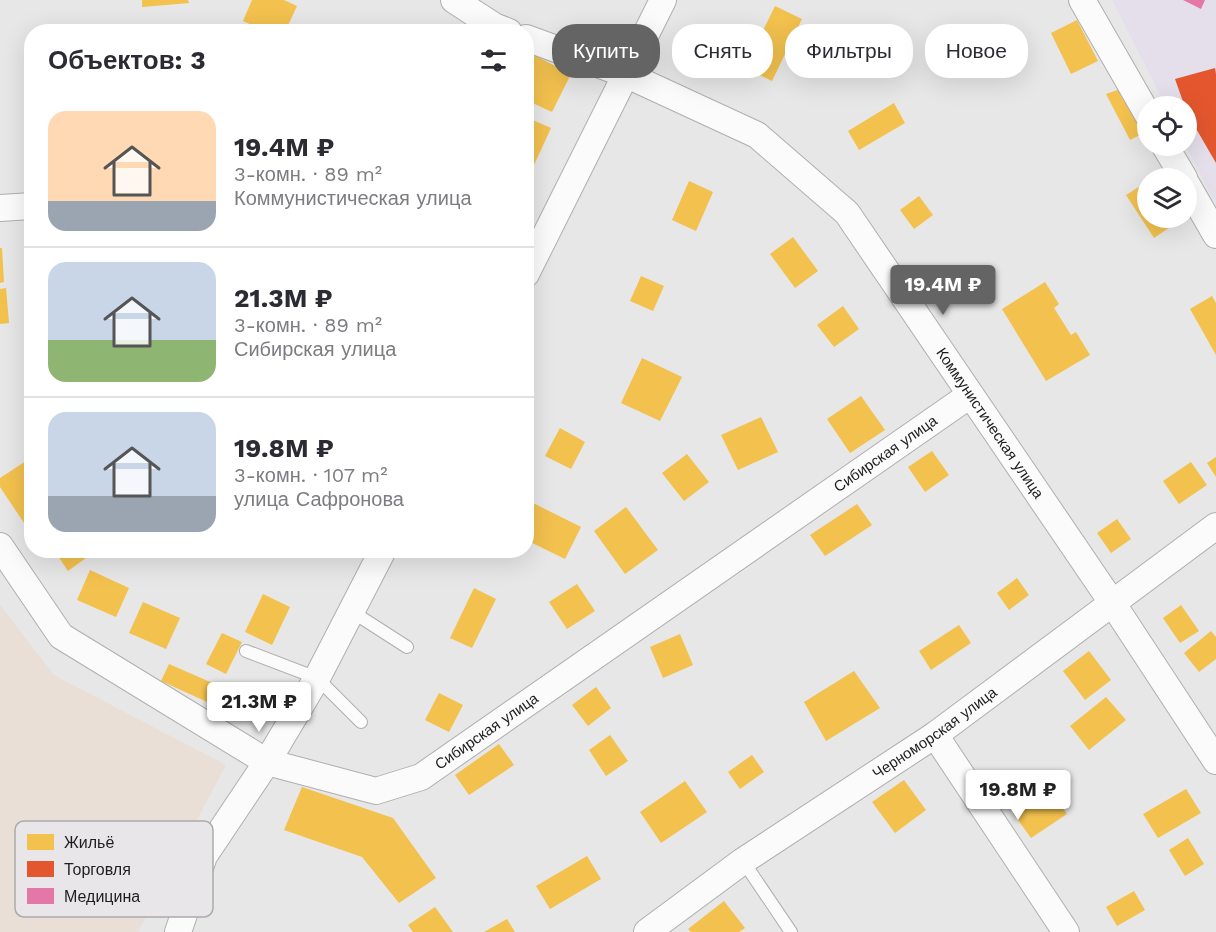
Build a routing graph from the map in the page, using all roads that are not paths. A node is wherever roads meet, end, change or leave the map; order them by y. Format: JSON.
{"nodes":[{"id":1,"x":454,"y":0,"type":"edge"},
{"id":2,"x":663,"y":0,"type":"edge"},
{"id":3,"x":1082,"y":0,"type":"edge"},
{"id":4,"x":491,"y":24,"type":"edge"},
{"id":5,"x":651,"y":24,"type":"edge"},
{"id":6,"x":534,"y":41,"type":"edge"},
{"id":7,"x":552,"y":47,"type":"edge"},
{"id":8,"x":623,"y":78,"type":"edge"},
{"id":9,"x":634,"y":78,"type":"edge"},
{"id":10,"x":1137,"y":96,"type":"edge"},
{"id":11,"x":1197,"y":202,"type":"edge"},
{"id":12,"x":24,"y":206,"type":"edge"},
{"id":13,"x":0,"y":208,"type":"edge"},
{"id":14,"x":1216,"y":235,"type":"edge"},
{"id":15,"x":534,"y":258,"type":"edge"},
{"id":16,"x":970,"y":395,"type":"junction"},
{"id":17,"x":1216,"y":526,"type":"edge"},
{"id":18,"x":0,"y":546,"type":"edge"},
{"id":19,"x":379,"y":558,"type":"edge"},
{"id":20,"x":1113,"y":604,"type":"junction"},
{"id":21,"x":351,"y":611,"type":"junction"},
{"id":22,"x":406,"y":647,"type":"dead end"},
{"id":23,"x":246,"y":651,"type":"dead end"},
{"id":24,"x":317,"y":678,"type":"junction"},
{"id":25,"x":361,"y":722,"type":"dead end"},
{"id":26,"x":935,"y":735,"type":"junction"},
{"id":27,"x":1216,"y":760,"type":"edge"},
{"id":28,"x":267,"y":762,"type":"junction"},
{"id":29,"x":213,"y":843,"type":"edge"},
{"id":30,"x":743,"y":861,"type":"junction"},
{"id":31,"x":183,"y":917,"type":"edge"},
{"id":32,"x":178,"y":932,"type":"edge"},
{"id":33,"x":647,"y":932,"type":"edge"},
{"id":34,"x":791,"y":932,"type":"edge"},
{"id":35,"x":1065,"y":932,"type":"edge"}],
"edges":[{"from":1,"to":4,"type":"street"},
{"from":2,"to":5,"type":"street"},
{"from":3,"to":10,"type":"street"},
{"from":6,"to":7,"type":"street","name":"Коммунистическая улица"},
{"from":8,"to":15,"type":"street"},
{"from":9,"to":16,"type":"street","name":"Коммунистическая улица"},
{"from":11,"to":14,"type":"street"},
{"from":12,"to":13,"type":"street"},
{"from":16,"to":20,"type":"street","name":"Коммунистическая улица"},
{"from":16,"to":28,"type":"street","name":"Сибирская улица"},
{"from":17,"to":20,"type":"street","name":"Черноморская улица"},
{"from":18,"to":28,"type":"street","name":"Сибирская улица"},
{"from":19,"to":21,"type":"street"},
{"from":20,"to":26,"type":"street","name":"Черноморская улица"},
{"from":20,"to":27,"type":"street","name":"Коммунистическая улица"},
{"from":21,"to":22,"type":"lane"},
{"from":21,"to":24,"type":"street"},
{"from":23,"to":24,"type":"lane"},
{"from":24,"to":25,"type":"lane"},
{"from":24,"to":28,"type":"street"},
{"from":26,"to":30,"type":"street","name":"Черноморская улица"},
{"from":26,"to":35,"type":"street"},
{"from":28,"to":29,"type":"street"},
{"from":30,"to":33,"type":"street","name":"Черноморская улица"},
{"from":30,"to":34,"type":"lane"},
{"from":31,"to":32,"type":"street"}]}
